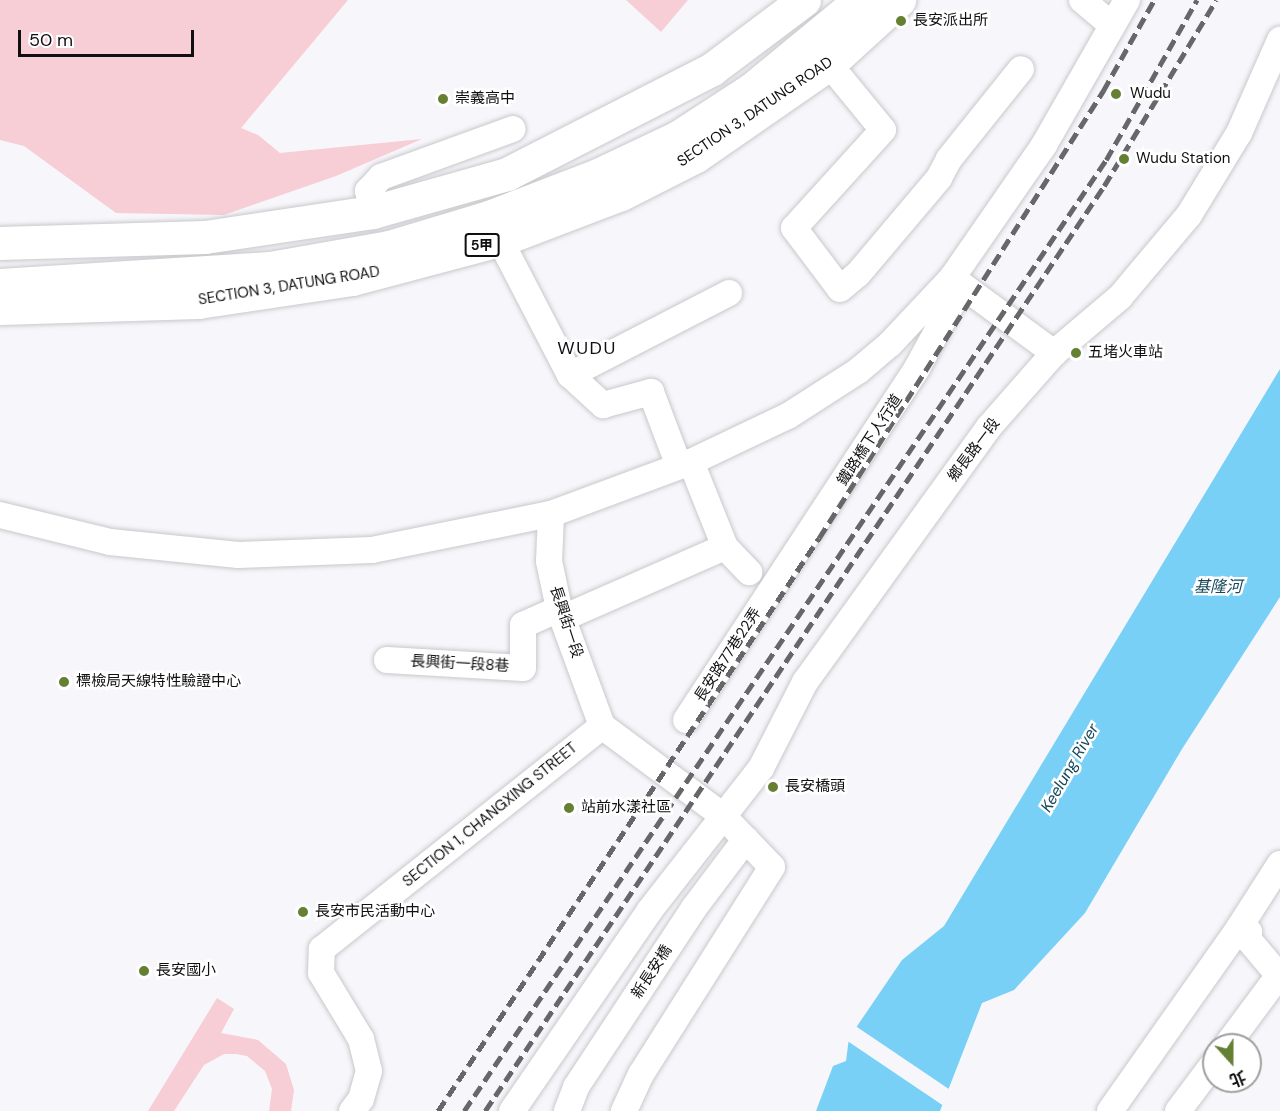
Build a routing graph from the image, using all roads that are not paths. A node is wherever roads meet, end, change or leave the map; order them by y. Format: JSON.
{"nodes":[{"id":1,"x":804,"y":0,"type":"edge"},
{"id":2,"x":832,"y":0,"type":"edge"},
{"id":3,"x":860,"y":0,"type":"edge"},
{"id":4,"x":898,"y":0,"type":"edge"},
{"id":5,"x":1082,"y":0,"type":"edge"},
{"id":6,"x":1127,"y":0,"type":"edge"},
{"id":7,"x":1112,"y":25,"type":"junction"},
{"id":8,"x":1280,"y":40,"type":"edge"},
{"id":9,"x":829,"y":64,"type":"junction"},
{"id":10,"x":1021,"y":69,"type":"dead end"},
{"id":11,"x":739,"y":86,"type":"junction"},
{"id":12,"x":513,"y":129,"type":"dead end"},
{"id":13,"x":373,"y":212,"type":"junction"},
{"id":14,"x":500,"y":240,"type":"junction"},
{"id":15,"x":0,"y":243,"type":"edge"},
{"id":16,"x":0,"y":265,"type":"edge"},
{"id":17,"x":957,"y":281,"type":"junction"},
{"id":18,"x":0,"y":285,"type":"edge"},
{"id":19,"x":729,"y":293,"type":"dead end"},
{"id":20,"x":0,"y":308,"type":"edge"},
{"id":21,"x":1054,"y":353,"type":"junction"},
{"id":22,"x":570,"y":375,"type":"junction"},
{"id":23,"x":685,"y":464,"type":"junction"},
{"id":24,"x":551,"y":514,"type":"junction"},
{"id":25,"x":0,"y":515,"type":"edge"},
{"id":26,"x":725,"y":547,"type":"junction"},
{"id":27,"x":749,"y":572,"type":"dead end"},
{"id":28,"x":771,"y":590,"type":"joint"},
{"id":29,"x":561,"y":613,"type":"junction"},
{"id":30,"x":387,"y":660,"type":"dead end"},
{"id":31,"x":686,"y":720,"type":"dead end"},
{"id":32,"x":602,"y":726,"type":"junction"},
{"id":33,"x":722,"y":815,"type":"junction"},
{"id":34,"x":746,"y":839,"type":"junction"},
{"id":35,"x":1280,"y":864,"type":"edge"},
{"id":36,"x":1245,"y":935,"type":"junction"},
{"id":37,"x":1280,"y":976,"type":"edge"},
{"id":38,"x":1236,"y":1033,"type":"edge"},
{"id":39,"x":1202,"y":1079,"type":"edge"},
{"id":40,"x":352,"y":1111,"type":"edge"},
{"id":41,"x":512,"y":1111,"type":"edge"},
{"id":42,"x":567,"y":1111,"type":"edge"},
{"id":43,"x":624,"y":1111,"type":"edge"},
{"id":44,"x":1110,"y":1111,"type":"edge"},
{"id":45,"x":1178,"y":1111,"type":"edge"}],
"edges":[{"from":1,"to":13,"type":"main road"},
{"from":2,"to":11,"type":"main road"},
{"from":3,"to":11,"type":"main road"},
{"from":4,"to":9,"type":"main road","name":"SECTION 3, DATUNG ROAD","number":"5甲"},
{"from":5,"to":7,"type":"street"},
{"from":6,"to":7,"type":"street"},
{"from":7,"to":17,"type":"street"},
{"from":8,"to":21,"type":"street","name":"鄉長路一段"},
{"from":9,"to":10,"type":"street"},
{"from":9,"to":14,"type":"main road","name":"SECTION 3, DATUNG ROAD","number":"5甲"},
{"from":11,"to":16,"type":"main road"},
{"from":11,"to":18,"type":"main road"},
{"from":12,"to":13,"type":"street"},
{"from":13,"to":15,"type":"main road"},
{"from":14,"to":20,"type":"main road","name":"SECTION 3, DATUNG ROAD","number":"5甲"},
{"from":14,"to":22,"type":"street"},
{"from":17,"to":21,"type":"street"},
{"from":17,"to":23,"type":"street"},
{"from":17,"to":28,"type":"street","name":"鐵路橋下人行道"},
{"from":19,"to":22,"type":"street"},
{"from":21,"to":33,"type":"street","name":"鄉長路一段"},
{"from":22,"to":23,"type":"street"},
{"from":23,"to":24,"type":"street"},
{"from":23,"to":26,"type":"street"},
{"from":24,"to":25,"type":"street"},
{"from":24,"to":29,"type":"street","name":"長興街一段"},
{"from":26,"to":27,"type":"street"},
{"from":26,"to":29,"type":"street"},
{"from":28,"to":31,"type":"street","name":"長安路77巷22弄"},
{"from":29,"to":30,"type":"street","name":"長興街一段8巷"},
{"from":29,"to":32,"type":"street","name":"長興街一段"},
{"from":32,"to":33,"type":"street"},
{"from":32,"to":40,"type":"street","name":"SECTION 1, CHANGXING STREET"},
{"from":33,"to":34,"type":"street"},
{"from":33,"to":41,"type":"street","name":"鄉長路一段"},
{"from":34,"to":42,"type":"street","name":"新長安橋"},
{"from":34,"to":43,"type":"street"},
{"from":35,"to":36,"type":"street"},
{"from":36,"to":37,"type":"street"},
{"from":36,"to":44,"type":"street"},
{"from":37,"to":38,"type":"street"},
{"from":39,"to":45,"type":"street"}]}
